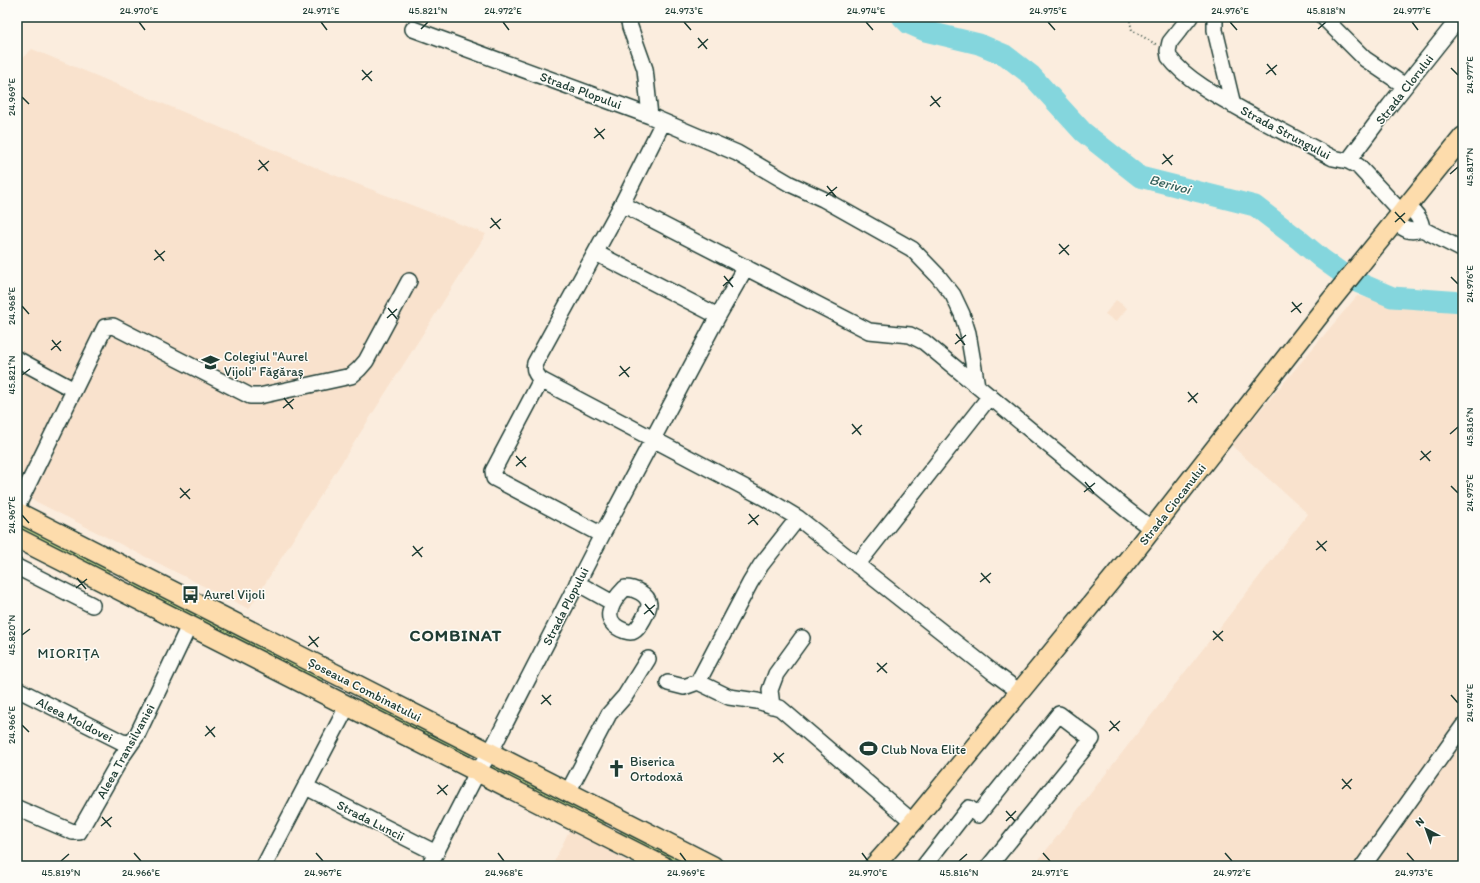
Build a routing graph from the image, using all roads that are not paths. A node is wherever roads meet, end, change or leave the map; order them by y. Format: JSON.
{"nodes":[{"id":1,"x":628,"y":17,"type":"edge"},
{"id":2,"x":1190,"y":17,"type":"edge"},
{"id":3,"x":1215,"y":17,"type":"edge"},
{"id":4,"x":1323,"y":17,"type":"edge"},
{"id":5,"x":1460,"y":17,"type":"edge"},
{"id":6,"x":413,"y":29,"type":"dead end"},
{"id":7,"x":1405,"y":86,"type":"junction"},
{"id":8,"x":1233,"y":105,"type":"junction"},
{"id":9,"x":656,"y":119,"type":"junction"},
{"id":10,"x":1463,"y":137,"type":"edge"},
{"id":11,"x":1348,"y":161,"type":"junction"},
{"id":12,"x":622,"y":204,"type":"junction"},
{"id":13,"x":1402,"y":214,"type":"junction"},
{"id":14,"x":1463,"y":250,"type":"edge"},
{"id":15,"x":596,"y":253,"type":"junction"},
{"id":16,"x":746,"y":267,"type":"junction"},
{"id":17,"x":409,"y":280,"type":"dead end"},
{"id":18,"x":718,"y":316,"type":"junction"},
{"id":19,"x":17,"y":359,"type":"edge"},
{"id":20,"x":541,"y":380,"type":"junction"},
{"id":21,"x":977,"y":386,"type":"junction"},
{"id":22,"x":74,"y":390,"type":"junction"},
{"id":23,"x":990,"y":396,"type":"junction"},
{"id":24,"x":652,"y":440,"type":"junction"},
{"id":25,"x":17,"y":507,"type":"edge"},
{"id":26,"x":17,"y":512,"type":"edge"},
{"id":27,"x":798,"y":518,"type":"junction"},
{"id":28,"x":1152,"y":530,"type":"junction"},
{"id":29,"x":602,"y":535,"type":"junction"},
{"id":30,"x":17,"y":538,"type":"edge"},
{"id":31,"x":120,"y":564,"type":"junction"},
{"id":32,"x":857,"y":565,"type":"junction"},
{"id":33,"x":17,"y":567,"type":"edge"},
{"id":34,"x":577,"y":583,"type":"junction"},
{"id":35,"x":109,"y":586,"type":"junction"},
{"id":36,"x":613,"y":603,"type":"dead end"},
{"id":37,"x":92,"y":605,"type":"dead end"},
{"id":38,"x":189,"y":626,"type":"junction"},
{"id":39,"x":802,"y":638,"type":"dead end"},
{"id":40,"x":648,"y":659,"type":"dead end"},
{"id":41,"x":698,"y":682,"type":"junction"},
{"id":42,"x":668,"y":683,"type":"dead end"},
{"id":43,"x":357,"y":686,"type":"junction"},
{"id":44,"x":17,"y":689,"type":"edge"},
{"id":45,"x":1020,"y":692,"type":"junction"},
{"id":46,"x":348,"y":705,"type":"junction"},
{"id":47,"x":772,"y":706,"type":"junction"},
{"id":48,"x":1463,"y":726,"type":"edge"},
{"id":49,"x":133,"y":741,"type":"junction"},
{"id":50,"x":490,"y":753,"type":"junction"},
{"id":51,"x":478,"y":771,"type":"junction"},
{"id":52,"x":306,"y":787,"type":"junction"},
{"id":53,"x":568,"y":792,"type":"junction"},
{"id":54,"x":17,"y":808,"type":"edge"},
{"id":55,"x":620,"y":819,"type":"junction"},
{"id":56,"x":913,"y":822,"type":"junction"},
{"id":57,"x":610,"y":838,"type":"junction"},
{"id":58,"x":436,"y":852,"type":"junction"},
{"id":59,"x":264,"y":866,"type":"edge"},
{"id":60,"x":429,"y":866,"type":"edge"},
{"id":61,"x":663,"y":866,"type":"edge"},
{"id":62,"x":713,"y":866,"type":"edge"},
{"id":63,"x":874,"y":866,"type":"edge"},
{"id":64,"x":924,"y":866,"type":"edge"},
{"id":65,"x":989,"y":866,"type":"edge"},
{"id":66,"x":1363,"y":866,"type":"edge"}],
"edges":[{"from":1,"to":9,"type":"street"},
{"from":2,"to":8,"type":"street","name":"Strada Strungului"},
{"from":3,"to":8,"type":"street"},
{"from":4,"to":7,"type":"street"},
{"from":5,"to":7,"type":"street","name":"Strada Clorului"},
{"from":6,"to":9,"type":"street","name":"Strada Plopului"},
{"from":7,"to":11,"type":"street","name":"Strada Clorului"},
{"from":8,"to":11,"type":"street","name":"Strada Strungului"},
{"from":9,"to":12,"type":"street"},
{"from":9,"to":21,"type":"street","name":"Strada Plopului"},
{"from":10,"to":13,"type":"main road","name":"Strada Ciocanului"},
{"from":11,"to":13,"type":"street","name":"Strada Strungului"},
{"from":12,"to":15,"type":"street"},
{"from":12,"to":16,"type":"street"},
{"from":13,"to":14,"type":"street","name":"Strada Strungului"},
{"from":13,"to":28,"type":"main road","name":"Strada Ciocanului"},
{"from":15,"to":18,"type":"street"},
{"from":15,"to":20,"type":"street"},
{"from":16,"to":18,"type":"street","name":"Strada Plopului"},
{"from":16,"to":21,"type":"street"},
{"from":17,"to":22,"type":"street"},
{"from":18,"to":24,"type":"street","name":"Strada Plopului"},
{"from":19,"to":22,"type":"street"},
{"from":20,"to":24,"type":"street"},
{"from":20,"to":29,"type":"street"},
{"from":21,"to":23,"type":"street"},
{"from":22,"to":25,"type":"street"},
{"from":23,"to":28,"type":"street"},
{"from":23,"to":32,"type":"street"},
{"from":24,"to":27,"type":"street"},
{"from":24,"to":29,"type":"street","name":"Strada Plopului"},
{"from":26,"to":31,"type":"main road","name":"Șoseaua Combinatului"},
{"from":27,"to":32,"type":"street"},
{"from":27,"to":41,"type":"street"},
{"from":28,"to":45,"type":"main road","name":"Strada Ciocanului"},
{"from":29,"to":34,"type":"street","name":"Strada Plopului"},
{"from":30,"to":35,"type":"main road","name":"Șoseaua Combinatului"},
{"from":31,"to":35,"type":"main road"},
{"from":31,"to":43,"type":"main road","name":"Șoseaua Combinatului"},
{"from":32,"to":45,"type":"street"},
{"from":33,"to":37,"type":"street"},
{"from":34,"to":36,"type":"street"},
{"from":34,"to":50,"type":"street","name":"Strada Plopului"},
{"from":35,"to":38,"type":"main road","name":"Șoseaua Combinatului"},
{"from":38,"to":46,"type":"main road","name":"Șoseaua Combinatului"},
{"from":38,"to":49,"type":"street","name":"Aleea Transilvaniei"},
{"from":39,"to":47,"type":"street"},
{"from":40,"to":53,"type":"street"},
{"from":41,"to":42,"type":"street"},
{"from":41,"to":47,"type":"street"},
{"from":43,"to":46,"type":"main road"},
{"from":43,"to":50,"type":"main road","name":"Șoseaua Combinatului"},
{"from":44,"to":49,"type":"street","name":"Aleea Moldovei"},
{"from":45,"to":56,"type":"main road","name":"Strada Ciocanului"},
{"from":46,"to":51,"type":"main road","name":"Șoseaua Combinatului"},
{"from":46,"to":52,"type":"street"},
{"from":47,"to":56,"type":"street"},
{"from":48,"to":66,"type":"street"},
{"from":49,"to":54,"type":"street","name":"Aleea Transilvaniei"},
{"from":50,"to":51,"type":"street","name":"Strada Plopului"},
{"from":50,"to":53,"type":"main road","name":"Șoseaua Combinatului"},
{"from":51,"to":57,"type":"main road","name":"Șoseaua Combinatului"},
{"from":51,"to":58,"type":"street"},
{"from":52,"to":58,"type":"street","name":"Strada Luncii"},
{"from":52,"to":59,"type":"street"},
{"from":53,"to":55,"type":"main road","name":"Șoseaua Combinatului"},
{"from":55,"to":57,"type":"main road"},
{"from":55,"to":62,"type":"main road","name":"Șoseaua Combinatului"},
{"from":56,"to":63,"type":"main road","name":"Strada Ciocanului"},
{"from":57,"to":61,"type":"main road","name":"Șoseaua Combinatului"},
{"from":58,"to":60,"type":"street"},
{"from":64,"to":65,"type":"street"}]}
